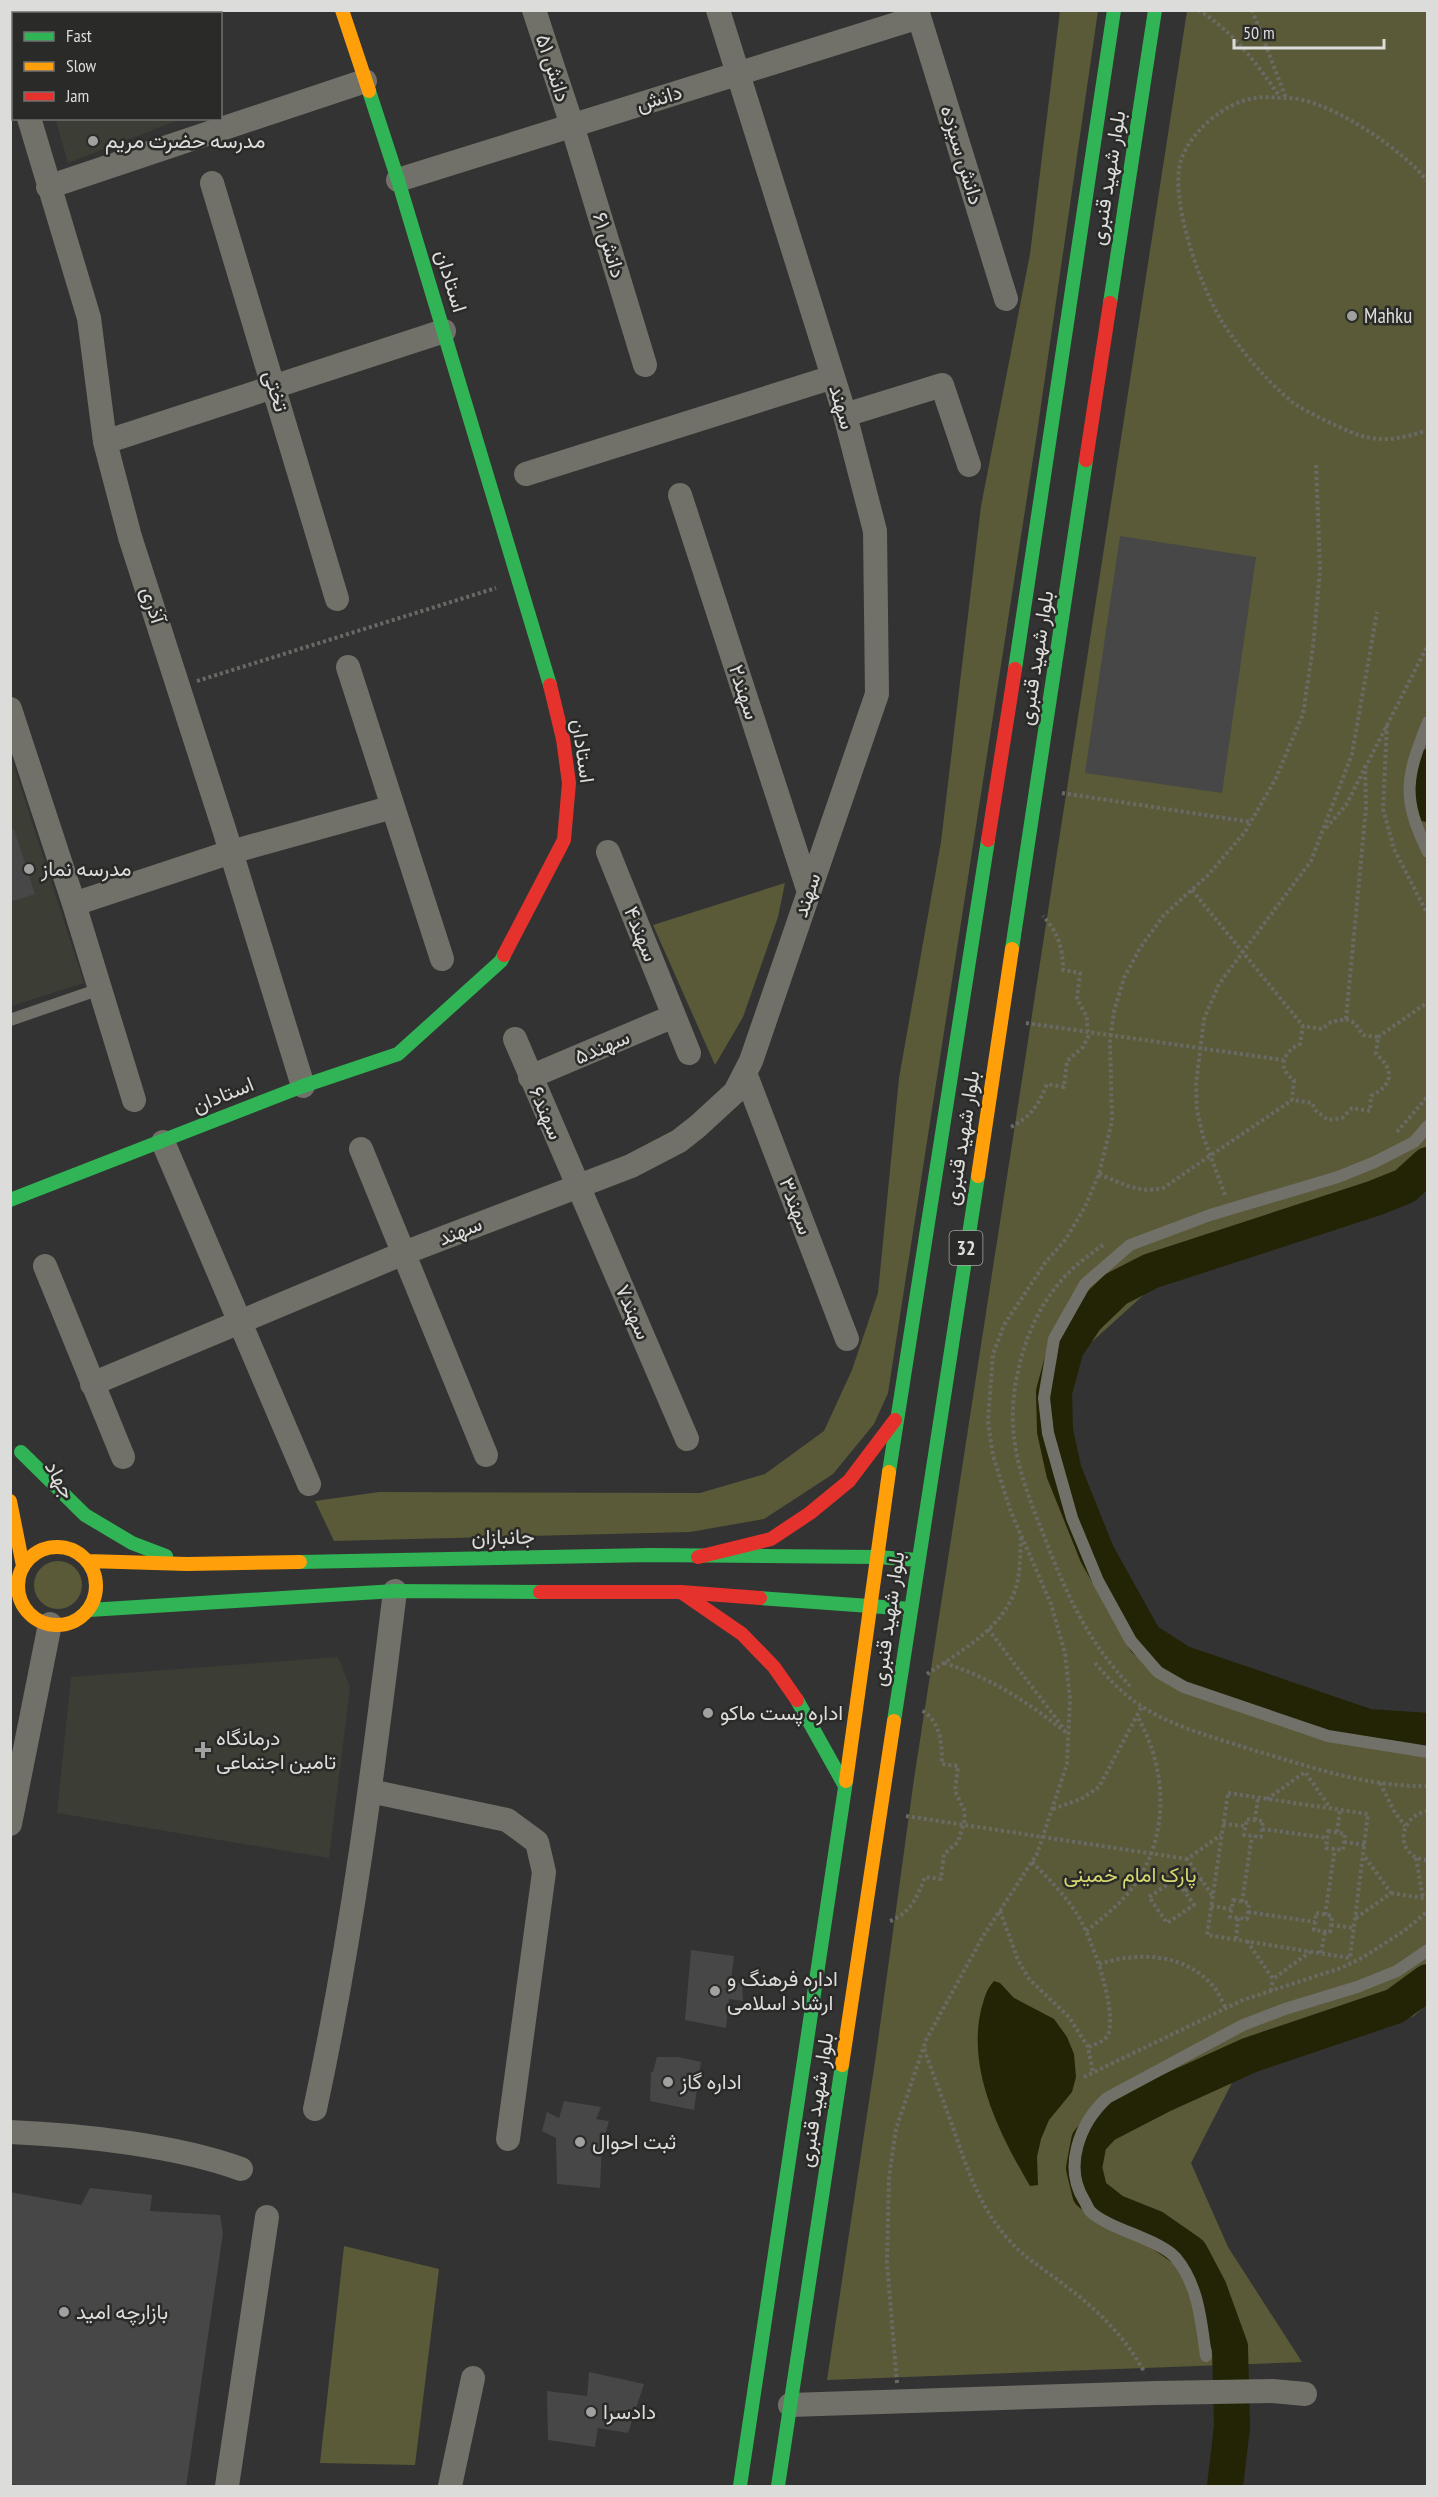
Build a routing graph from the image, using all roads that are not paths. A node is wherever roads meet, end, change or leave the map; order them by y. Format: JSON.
{"nodes":[{"id":1,"x":342,"y":10,"type":"edge"},
{"id":2,"x":534,"y":10,"type":"edge"},
{"id":3,"x":718,"y":10,"type":"edge"},
{"id":4,"x":1114,"y":10,"type":"edge"},
{"id":5,"x":1155,"y":10,"type":"edge"},
{"id":6,"x":918,"y":14,"type":"edge"},
{"id":7,"x":737,"y":74,"type":"junction"},
{"id":8,"x":365,"y":81,"type":"junction"},
{"id":9,"x":30,"y":120,"type":"edge"},
{"id":10,"x":572,"y":125,"type":"junction"},
{"id":11,"x":398,"y":180,"type":"junction"},
{"id":12,"x":212,"y":183,"type":"dead end"},
{"id":13,"x":48,"y":187,"type":"junction"},
{"id":14,"x":1006,"y":299,"type":"dead end"},
{"id":15,"x":444,"y":331,"type":"junction"},
{"id":16,"x":645,"y":365,"type":"dead end"},
{"id":17,"x":833,"y":377,"type":"junction"},
{"id":18,"x":274,"y":386,"type":"junction"},
{"id":19,"x":845,"y":415,"type":"junction"},
{"id":20,"x":105,"y":442,"type":"junction"},
{"id":21,"x":969,"y":465,"type":"dead end"},
{"id":22,"x":526,"y":474,"type":"dead end"},
{"id":23,"x":680,"y":495,"type":"dead end"},
{"id":24,"x":338,"y":599,"type":"dead end"},
{"id":25,"x":348,"y":668,"type":"dead end"},
{"id":26,"x":1024,"y":676,"type":"junction"},
{"id":27,"x":1054,"y":681,"type":"junction"},
{"id":28,"x":10,"y":709,"type":"edge"},
{"id":29,"x":1428,"y":722,"type":"edge"},
{"id":30,"x":393,"y":807,"type":"junction"},
{"id":31,"x":231,"y":852,"type":"junction"},
{"id":32,"x":608,"y":852,"type":"dead end"},
{"id":33,"x":1428,"y":852,"type":"edge"},
{"id":34,"x":808,"y":889,"type":"junction"},
{"id":35,"x":74,"y":904,"type":"junction"},
{"id":36,"x":442,"y":958,"type":"dead end"},
{"id":37,"x":100,"y":989,"type":"junction"},
{"id":38,"x":674,"y":1016,"type":"junction"},
{"id":39,"x":10,"y":1020,"type":"edge"},
{"id":40,"x":515,"y":1040,"type":"dead end"},
{"id":41,"x":689,"y":1053,"type":"dead end"},
{"id":42,"x":745,"y":1072,"type":"junction"},
{"id":43,"x":530,"y":1077,"type":"junction"},
{"id":44,"x":303,"y":1086,"type":"junction"},
{"id":45,"x":134,"y":1100,"type":"dead end"},
{"id":46,"x":1428,"y":1126,"type":"edge"},
{"id":47,"x":163,"y":1142,"type":"junction"},
{"id":48,"x":361,"y":1149,"type":"dead end"},
{"id":49,"x":577,"y":1186,"type":"junction"},
{"id":50,"x":10,"y":1200,"type":"edge"},
{"id":51,"x":404,"y":1253,"type":"junction"},
{"id":52,"x":45,"y":1266,"type":"dead end"},
{"id":53,"x":239,"y":1322,"type":"junction"},
{"id":54,"x":847,"y":1339,"type":"dead end"},
{"id":55,"x":92,"y":1384,"type":"junction"},
{"id":56,"x":896,"y":1419,"type":"junction"},
{"id":57,"x":14,"y":1437,"type":"dead end"},
{"id":58,"x":687,"y":1439,"type":"dead end"},
{"id":59,"x":21,"y":1452,"type":"junction"},
{"id":60,"x":486,"y":1455,"type":"dead end"},
{"id":61,"x":123,"y":1457,"type":"dead end"},
{"id":62,"x":309,"y":1484,"type":"dead end"},
{"id":63,"x":43,"y":1492,"type":"dead end"},
{"id":64,"x":10,"y":1501,"type":"edge"},
{"id":65,"x":65,"y":1531,"type":"dead end"},
{"id":66,"x":76,"y":1551,"type":"junction"},
{"id":67,"x":651,"y":1555,"type":"junction"},
{"id":68,"x":698,"y":1557,"type":"junction"},
{"id":69,"x":877,"y":1557,"type":"junction"},
{"id":70,"x":918,"y":1560,"type":"junction"},
{"id":71,"x":88,"y":1561,"type":"junction"},
{"id":72,"x":187,"y":1564,"type":"junction"},
{"id":73,"x":23,"y":1566,"type":"junction"},
{"id":74,"x":14,"y":1583,"type":"edge"},
{"id":75,"x":395,"y":1591,"type":"junction"},
{"id":76,"x":646,"y":1591,"type":"junction"},
{"id":77,"x":681,"y":1592,"type":"junction"},
{"id":78,"x":871,"y":1606,"type":"junction"},
{"id":79,"x":911,"y":1609,"type":"junction"},
{"id":80,"x":89,"y":1610,"type":"junction"},
{"id":81,"x":42,"y":1620,"type":"junction"},
{"id":82,"x":18,"y":1627,"type":"dead end"},
{"id":83,"x":1428,"y":1752,"type":"edge"},
{"id":84,"x":845,"y":1786,"type":"junction"},
{"id":85,"x":370,"y":1791,"type":"junction"},
{"id":86,"x":10,"y":1824,"type":"edge"},
{"id":87,"x":1428,"y":1950,"type":"edge"},
{"id":88,"x":315,"y":2109,"type":"dead end"},
{"id":89,"x":10,"y":2132,"type":"edge"},
{"id":90,"x":508,"y":2139,"type":"dead end"},
{"id":91,"x":241,"y":2169,"type":"dead end"},
{"id":92,"x":267,"y":2217,"type":"dead end"},
{"id":93,"x":1206,"y":2356,"type":"dead end"},
{"id":94,"x":473,"y":2378,"type":"dead end"},
{"id":95,"x":1305,"y":2394,"type":"dead end"},
{"id":96,"x":790,"y":2405,"type":"junction"},
{"id":97,"x":228,"y":2487,"type":"edge"},
{"id":98,"x":450,"y":2487,"type":"edge"},
{"id":99,"x":740,"y":2487,"type":"edge"},
{"id":100,"x":778,"y":2487,"type":"edge"}],
"edges":[{"from":1,"to":8,"type":"main road","name":"استادان"},
{"from":2,"to":10,"type":"street","name":"دانش ۵۱"},
{"from":3,"to":7,"type":"street","name":"سهند"},
{"from":4,"to":26,"type":"main road","name":"بلوار شهید قنبری","number":"32"},
{"from":5,"to":27,"type":"main road","name":"بلوار شهید قنبری","number":"32"},
{"from":6,"to":7,"type":"street","name":"دانش"},
{"from":6,"to":14,"type":"street","name":"دانش سیزده"},
{"from":7,"to":10,"type":"street","name":"دانش"},
{"from":7,"to":17,"type":"street","name":"سهند"},
{"from":8,"to":11,"type":"main road","name":"استادان"},
{"from":8,"to":13,"type":"street"},
{"from":9,"to":13,"type":"street","name":"آذری"},
{"from":10,"to":11,"type":"street","name":"دانش"},
{"from":10,"to":16,"type":"street","name":"دانش ۶۱"},
{"from":11,"to":15,"type":"main road","name":"استادان"},
{"from":12,"to":18,"type":"street","name":"تختی"},
{"from":13,"to":20,"type":"street","name":"آذری"},
{"from":15,"to":18,"type":"street"},
{"from":15,"to":44,"type":"main road","name":"استادان"},
{"from":17,"to":19,"type":"street","name":"سهند"},
{"from":17,"to":22,"type":"street"},
{"from":18,"to":20,"type":"street"},
{"from":18,"to":24,"type":"street","name":"تختی"},
{"from":19,"to":21,"type":"street"},
{"from":19,"to":34,"type":"street","name":"سهند"},
{"from":20,"to":31,"type":"street","name":"آذری"},
{"from":23,"to":34,"type":"street","name":"سهند۲"},
{"from":25,"to":30,"type":"street"},
{"from":26,"to":27,"type":"main road"},
{"from":26,"to":56,"type":"main road","name":"بلوار شهید قنبری","number":"32"},
{"from":27,"to":70,"type":"main road","name":"بلوار شهید قنبری","number":"32"},
{"from":28,"to":35,"type":"street"},
{"from":29,"to":33,"type":"lane"},
{"from":30,"to":31,"type":"street"},
{"from":30,"to":36,"type":"street"},
{"from":31,"to":35,"type":"street"},
{"from":31,"to":44,"type":"street","name":"آذری"},
{"from":32,"to":38,"type":"street","name":"سهند۴"},
{"from":34,"to":42,"type":"street","name":"سهند"},
{"from":35,"to":37,"type":"street"},
{"from":37,"to":39,"type":"lane"},
{"from":37,"to":45,"type":"street"},
{"from":38,"to":41,"type":"street","name":"سهند۴"},
{"from":38,"to":43,"type":"street","name":"سهند۵"},
{"from":40,"to":43,"type":"street","name":"سهند۶"},
{"from":42,"to":49,"type":"street","name":"سهند"},
{"from":42,"to":54,"type":"street","name":"سهند۳"},
{"from":43,"to":49,"type":"street","name":"سهند۶"},
{"from":44,"to":47,"type":"main road","name":"استادان"},
{"from":46,"to":83,"type":"lane"},
{"from":47,"to":50,"type":"main road","name":"استادان"},
{"from":47,"to":53,"type":"street"},
{"from":48,"to":51,"type":"street"},
{"from":49,"to":51,"type":"street","name":"سهند"},
{"from":49,"to":58,"type":"street","name":"سهند۷"},
{"from":51,"to":53,"type":"street","name":"سهند"},
{"from":51,"to":60,"type":"street"},
{"from":52,"to":55,"type":"street"},
{"from":53,"to":55,"type":"street","name":"سهند"},
{"from":53,"to":62,"type":"street"},
{"from":55,"to":61,"type":"street"},
{"from":56,"to":68,"type":"main road"},
{"from":56,"to":69,"type":"main road","name":"بلوار شهید قنبری","number":"32"},
{"from":57,"to":59,"type":"main road","name":"جهاد"},
{"from":59,"to":63,"type":"main road","name":"جهاد"},
{"from":59,"to":72,"type":"main road"},
{"from":64,"to":73,"type":"main road"},
{"from":65,"to":66,"type":"main road","name":"جهاد"},
{"from":66,"to":71,"type":"main road"},
{"from":66,"to":73,"type":"main road"},
{"from":67,"to":68,"type":"main road","name":"جانبازان"},
{"from":67,"to":72,"type":"main road","name":"جانبازان"},
{"from":67,"to":76,"type":"main road"},
{"from":68,"to":69,"type":"main road","name":"جانبازان"},
{"from":69,"to":70,"type":"main road","name":"جانبازان"},
{"from":69,"to":78,"type":"main road","name":"بلوار شهید قنبری","number":"32"},
{"from":70,"to":79,"type":"main road","name":"بلوار شهید قنبری","number":"32"},
{"from":71,"to":72,"type":"main road","name":"جانبازان"},
{"from":71,"to":80,"type":"main road"},
{"from":73,"to":74,"type":"main road"},
{"from":74,"to":81,"type":"main road"},
{"from":75,"to":76,"type":"main road"},
{"from":75,"to":80,"type":"main road"},
{"from":75,"to":85,"type":"street"},
{"from":76,"to":77,"type":"main road"},
{"from":77,"to":78,"type":"main road"},
{"from":77,"to":84,"type":"main road"},
{"from":78,"to":79,"type":"main road"},
{"from":78,"to":84,"type":"main road","name":"بلوار شهید قنبری","number":"32"},
{"from":79,"to":96,"type":"main road","name":"بلوار شهید قنبری","number":"32"},
{"from":80,"to":81,"type":"main road"},
{"from":81,"to":82,"type":"main road"},
{"from":81,"to":86,"type":"street"},
{"from":84,"to":99,"type":"main road","name":"بلوار شهید قنبری","number":"32"},
{"from":85,"to":88,"type":"street"},
{"from":85,"to":90,"type":"street"},
{"from":87,"to":93,"type":"lane"},
{"from":89,"to":91,"type":"street"},
{"from":92,"to":97,"type":"street"},
{"from":94,"to":98,"type":"street"},
{"from":95,"to":96,"type":"street"},
{"from":96,"to":100,"type":"main road","name":"بلوار شهید قنبری","number":"32"}]}
